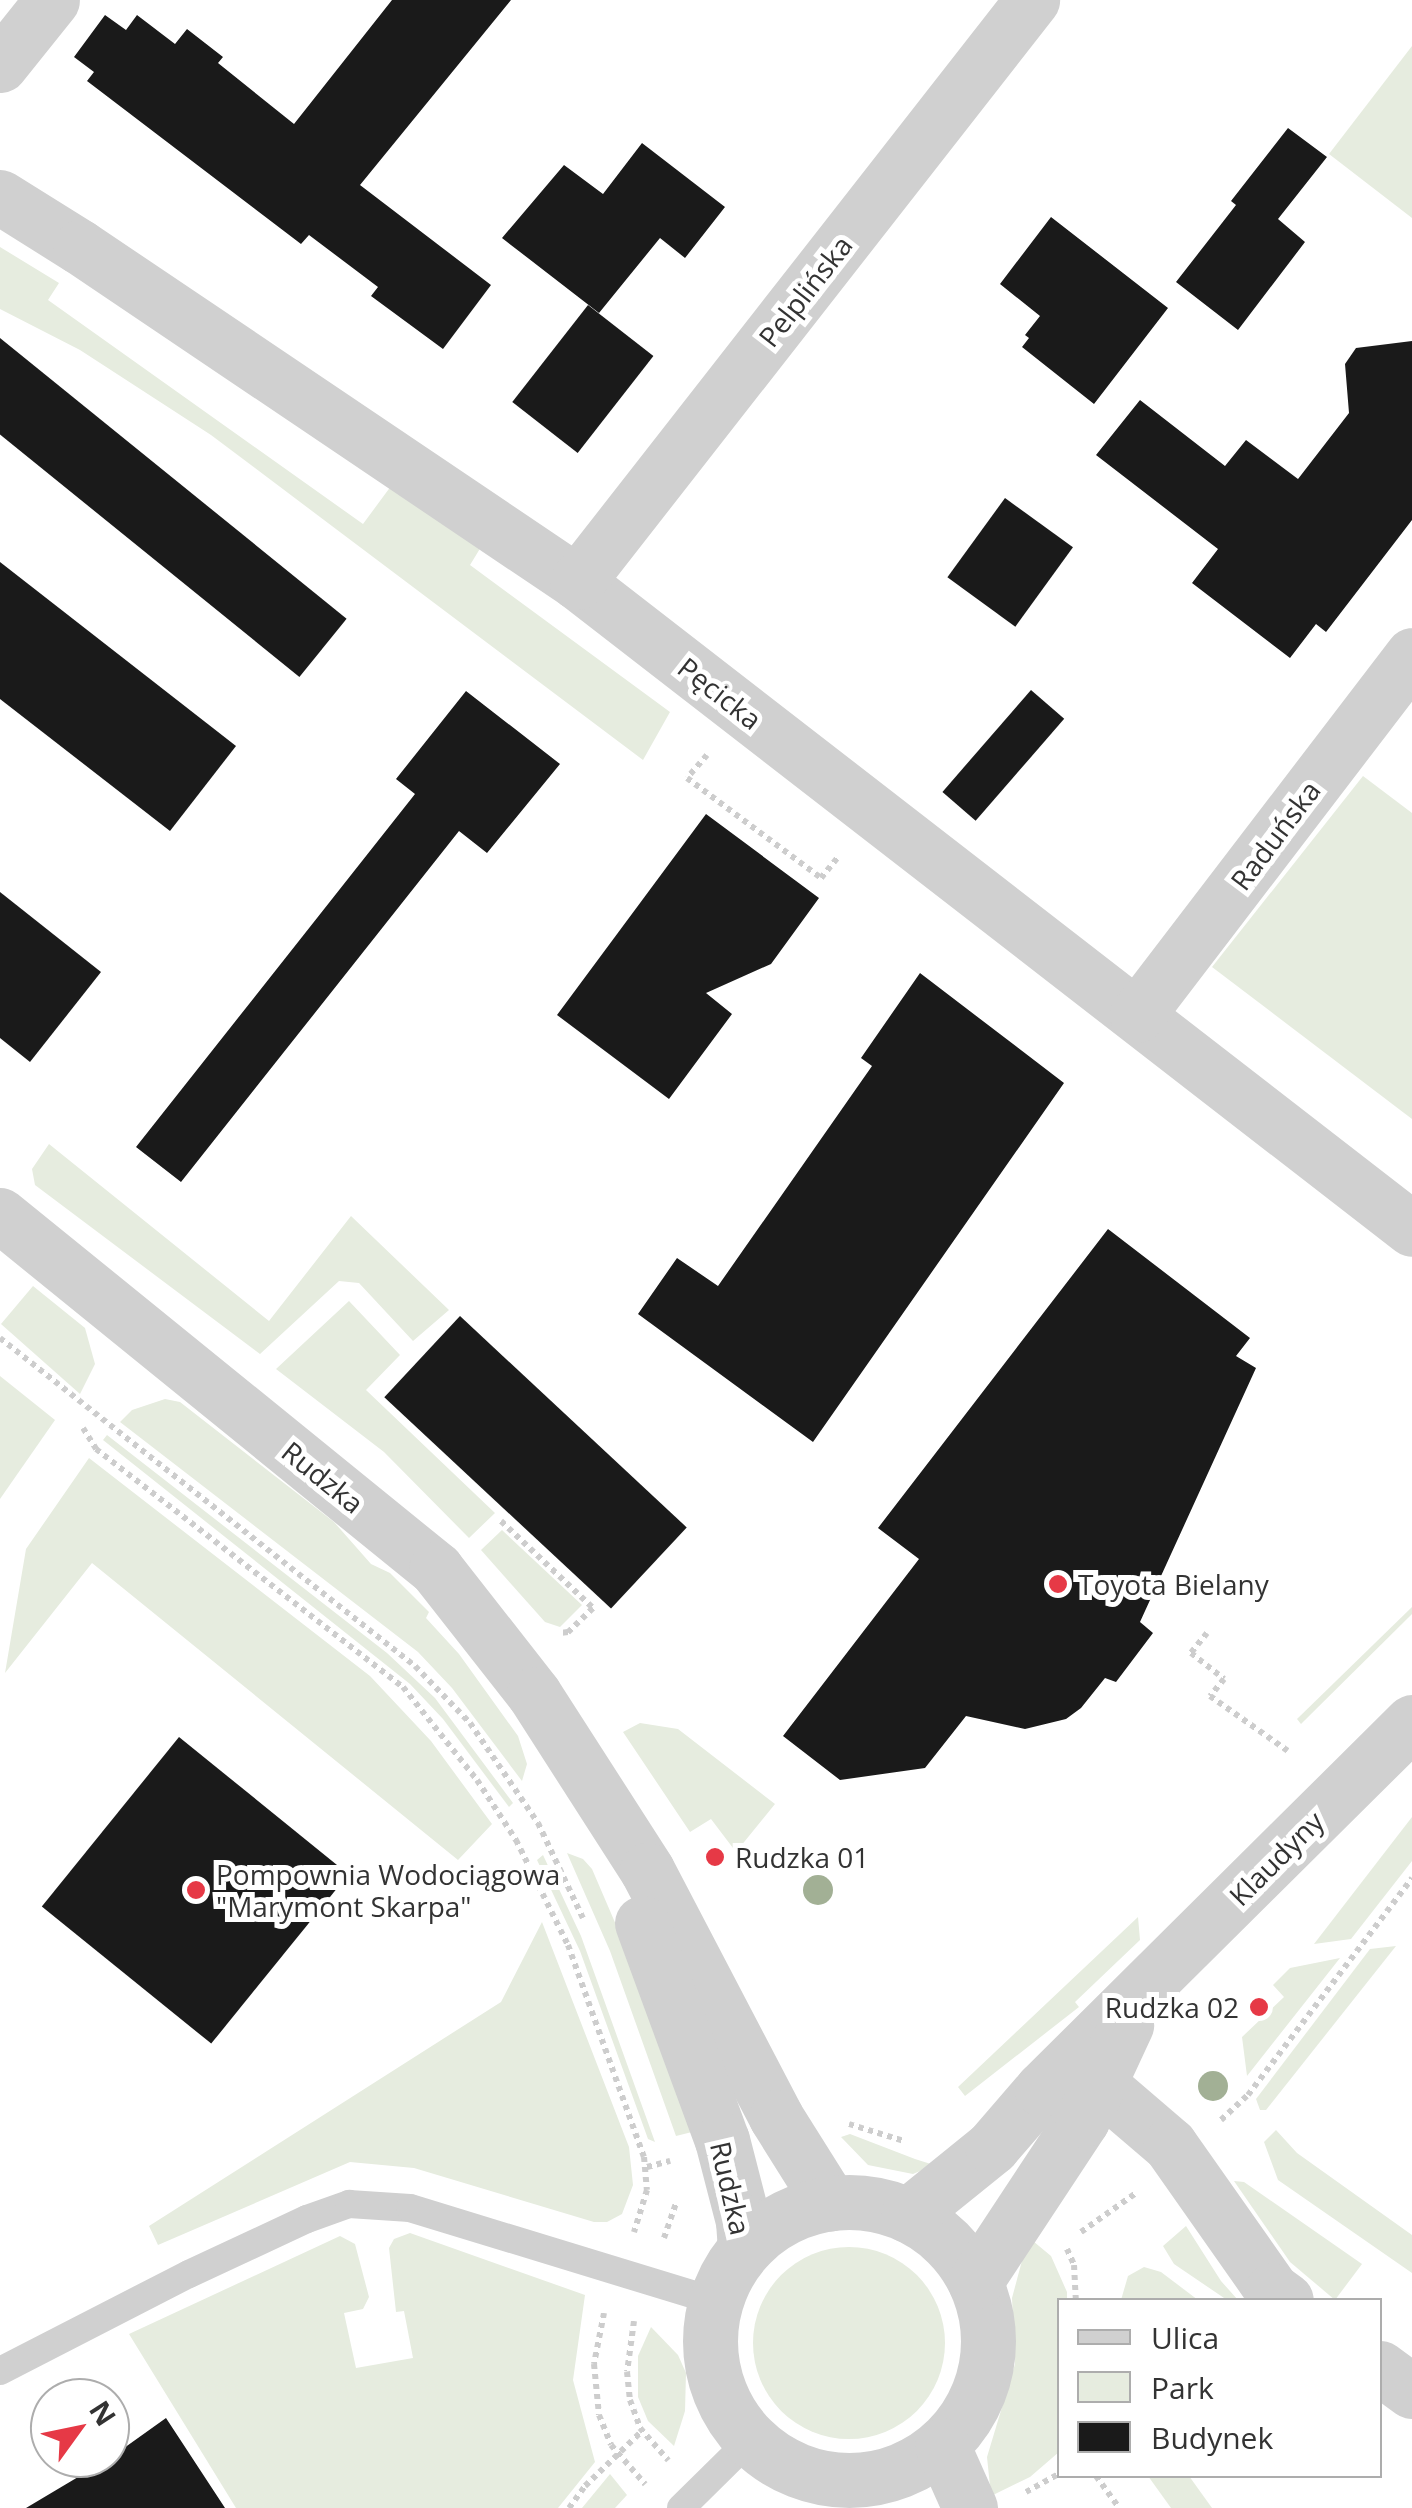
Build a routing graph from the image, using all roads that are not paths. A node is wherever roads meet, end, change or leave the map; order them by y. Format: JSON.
{"nodes":[{"id":1,"x":52,"y":0,"type":"edge"},
{"id":2,"x":1032,"y":0,"type":"edge"},
{"id":3,"x":0,"y":65,"type":"edge"},
{"id":4,"x":0,"y":198,"type":"edge"},
{"id":5,"x":577,"y":582,"type":"junction"},
{"id":6,"x":1412,"y":656,"type":"edge"},
{"id":7,"x":1137,"y":1015,"type":"junction"},
{"id":8,"x":0,"y":1215,"type":"edge"},
{"id":9,"x":1412,"y":1229,"type":"edge"},
{"id":10,"x":1412,"y":1722,"type":"edge"},
{"id":11,"x":593,"y":1789,"type":"junction"},
{"id":12,"x":1086,"y":2072,"type":"junction"},
{"id":13,"x":830,"y":2203,"type":"junction"},
{"id":14,"x":908,"y":2215,"type":"junction"},
{"id":15,"x":744,"y":2248,"type":"junction"},
{"id":16,"x":974,"y":2282,"type":"junction"},
{"id":17,"x":1283,"y":2298,"type":"edge"},
{"id":18,"x":714,"y":2301,"type":"junction"},
{"id":19,"x":1382,"y":2369,"type":"edge"},
{"id":20,"x":0,"y":2371,"type":"edge"},
{"id":21,"x":1412,"y":2391,"type":"edge"},
{"id":22,"x":750,"y":2440,"type":"junction"},
{"id":23,"x":942,"y":2445,"type":"junction"},
{"id":24,"x":852,"y":2494,"type":"edge"},
{"id":25,"x":681,"y":2508,"type":"edge"},
{"id":26,"x":970,"y":2508,"type":"edge"}],
"edges":[{"from":1,"to":3,"type":"street"},
{"from":2,"to":5,"type":"street","name":"Pelplińska"},
{"from":4,"to":5,"type":"street","name":"Pęcicka"},
{"from":5,"to":7,"type":"street","name":"Pęcicka"},
{"from":6,"to":7,"type":"street","name":"Raduńska"},
{"from":7,"to":9,"type":"street","name":"Pęcicka"},
{"from":8,"to":11,"type":"street","name":"Rudzka"},
{"from":10,"to":12,"type":"street","name":"Klaudyny"},
{"from":11,"to":13,"type":"street","name":"Rudzka"},
{"from":11,"to":15,"type":"street","name":"Rudzka"},
{"from":12,"to":14,"type":"street","name":"Klaudyny"},
{"from":12,"to":16,"type":"street","name":"Klaudyny"},
{"from":12,"to":17,"type":"street"},
{"from":13,"to":14,"type":"street"},
{"from":13,"to":15,"type":"street"},
{"from":14,"to":16,"type":"street"},
{"from":15,"to":18,"type":"street"},
{"from":16,"to":23,"type":"street"},
{"from":18,"to":20,"type":"lane"},
{"from":18,"to":22,"type":"street"},
{"from":19,"to":21,"type":"street"},
{"from":22,"to":24,"type":"street"},
{"from":22,"to":25,"type":"lane"},
{"from":23,"to":24,"type":"street"},
{"from":23,"to":26,"type":"street"}]}
